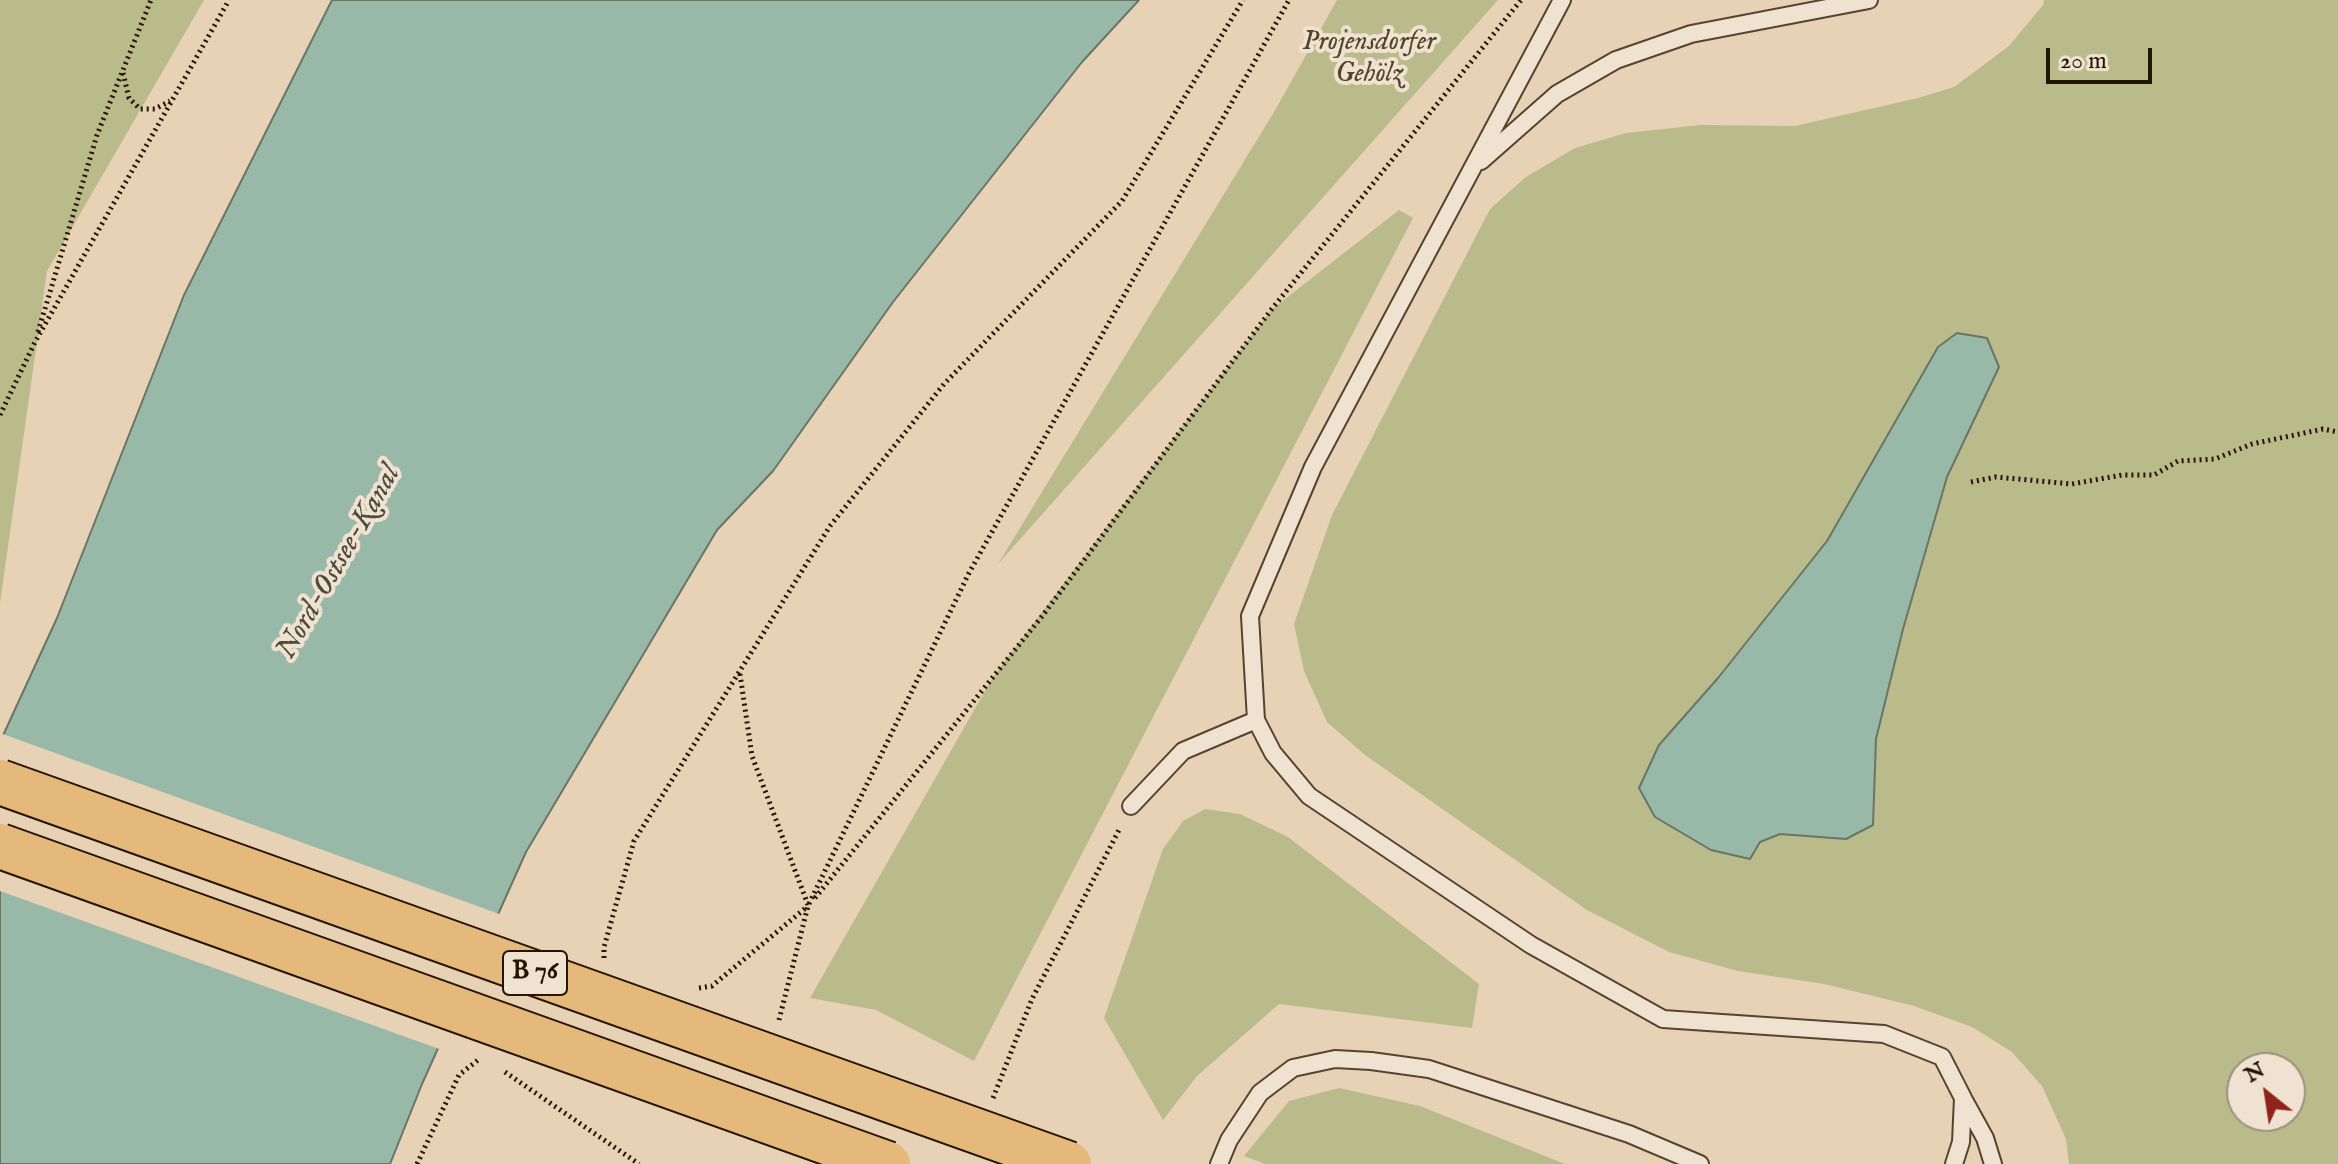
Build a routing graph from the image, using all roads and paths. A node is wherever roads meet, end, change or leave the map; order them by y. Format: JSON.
{"nodes":[{"id":1,"x":151,"y":0,"type":"edge"},
{"id":2,"x":229,"y":0,"type":"edge"},
{"id":3,"x":1243,"y":0,"type":"edge"},
{"id":4,"x":1289,"y":0,"type":"edge"},
{"id":5,"x":1521,"y":0,"type":"edge"},
{"id":6,"x":1562,"y":0,"type":"edge"},
{"id":7,"x":1869,"y":0,"type":"edge"},
{"id":8,"x":123,"y":72,"type":"junction"},
{"id":9,"x":171,"y":101,"type":"junction"},
{"id":10,"x":1474,"y":168,"type":"junction"},
{"id":11,"x":35,"y":342,"type":"junction"},
{"id":12,"x":0,"y":415,"type":"edge"},
{"id":13,"x":2338,"y":432,"type":"edge"},
{"id":14,"x":1971,"y":482,"type":"dead end"},
{"id":15,"x":739,"y":673,"type":"junction"},
{"id":16,"x":1256,"y":720,"type":"junction"},
{"id":17,"x":0,"y":782,"type":"edge"},
{"id":18,"x":1131,"y":806,"type":"joint"},
{"id":19,"x":0,"y":846,"type":"edge"},
{"id":20,"x":808,"y":906,"type":"junction"},
{"id":21,"x":604,"y":962,"type":"dead end"},
{"id":22,"x":495,"y":1065,"type":"dead end"},
{"id":23,"x":1963,"y":1098,"type":"junction"},
{"id":24,"x":989,"y":1109,"type":"dead end"},
{"id":25,"x":639,"y":1164,"type":"edge"},
{"id":26,"x":888,"y":1164,"type":"edge"},
{"id":27,"x":1069,"y":1164,"type":"edge"},
{"id":28,"x":1219,"y":1164,"type":"edge"},
{"id":29,"x":1700,"y":1164,"type":"edge"},
{"id":30,"x":1954,"y":1164,"type":"edge"},
{"id":31,"x":1993,"y":1164,"type":"edge"}],
"edges":[{"from":1,"to":8,"type":"path"},
{"from":2,"to":9,"type":"path"},
{"from":3,"to":15,"type":"path"},
{"from":4,"to":20,"type":"path"},
{"from":5,"to":20,"type":"path"},
{"from":6,"to":10,"type":"lane"},
{"from":7,"to":10,"type":"lane"},
{"from":8,"to":9,"type":"path"},
{"from":8,"to":11,"type":"path"},
{"from":9,"to":11,"type":"path"},
{"from":10,"to":16,"type":"lane"},
{"from":11,"to":12,"type":"path"},
{"from":13,"to":14,"type":"path"},
{"from":15,"to":20,"type":"path"},
{"from":15,"to":21,"type":"path"},
{"from":16,"to":18,"type":"lane"},
{"from":16,"to":23,"type":"lane"},
{"from":17,"to":27,"type":"highway","number":"B 76","bridge":true},
{"from":18,"to":24,"type":"path"},
{"from":19,"to":26,"type":"highway","number":"B 76","bridge":true},
{"from":22,"to":25,"type":"path"},
{"from":23,"to":30,"type":"lane"},
{"from":23,"to":31,"type":"lane"},
{"from":28,"to":29,"type":"lane"}]}
